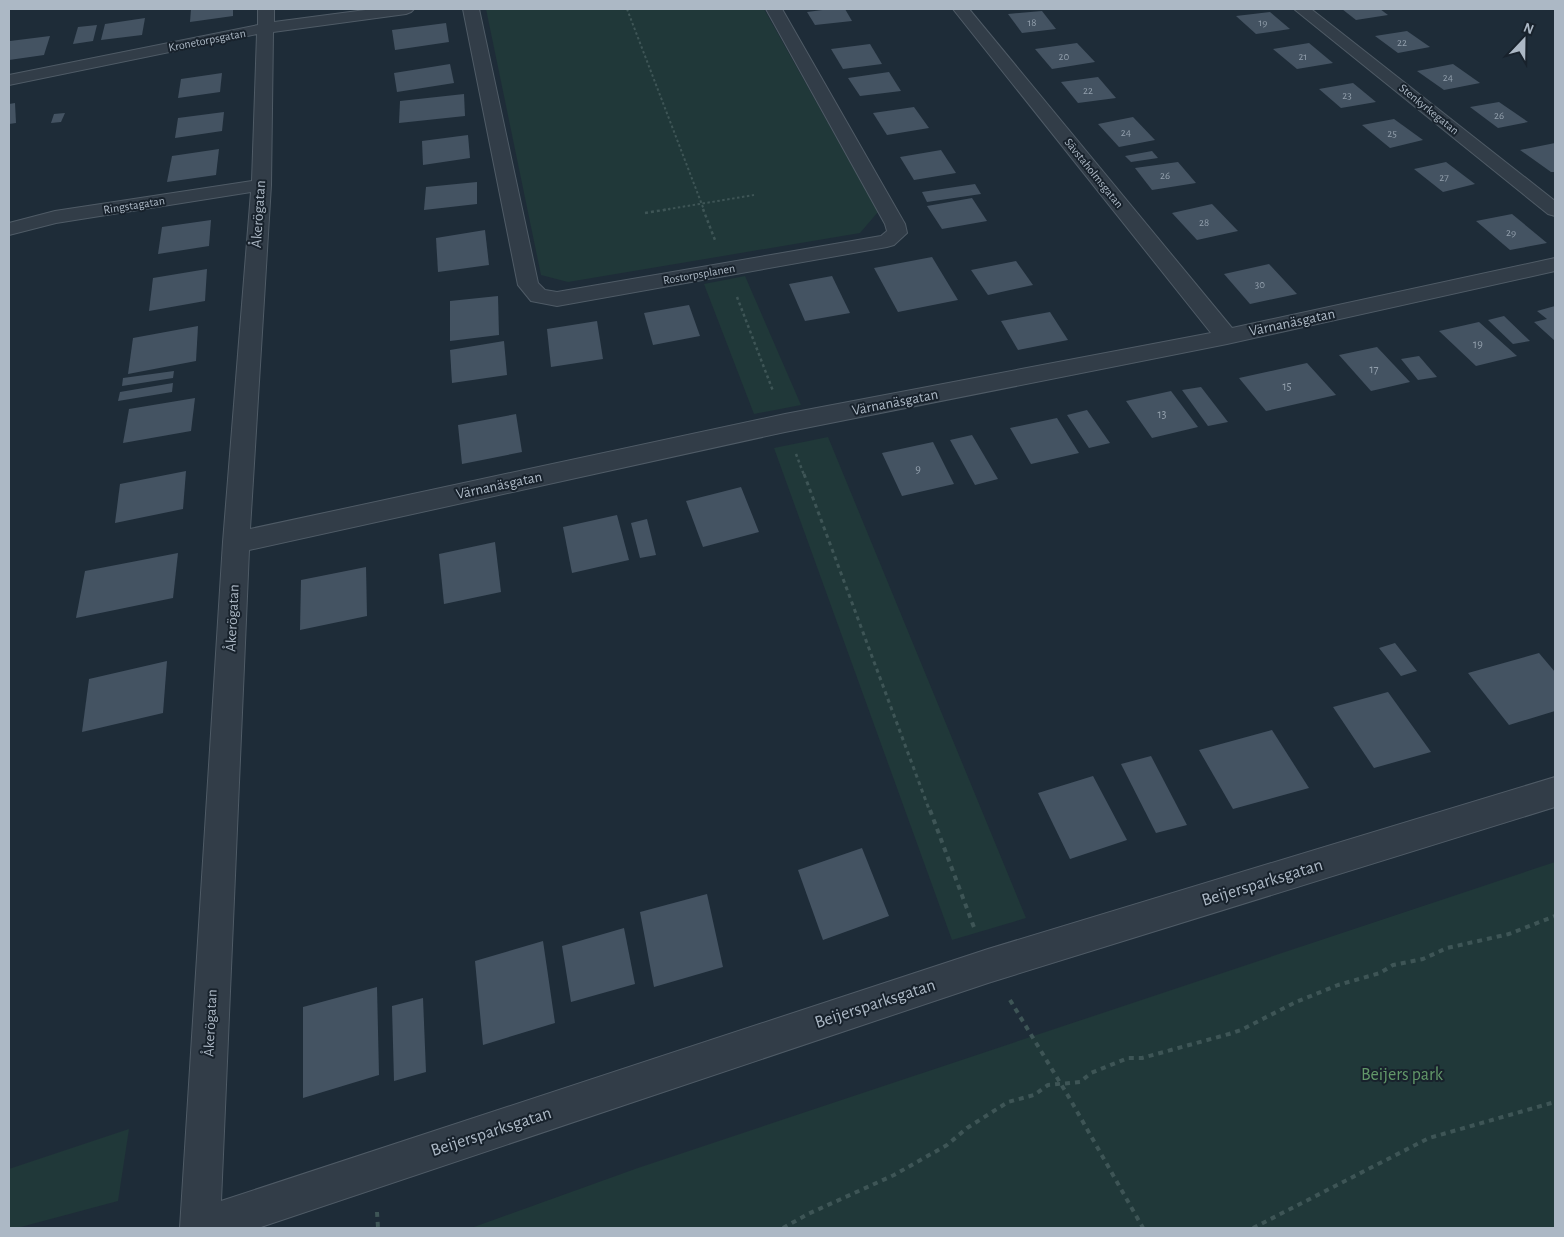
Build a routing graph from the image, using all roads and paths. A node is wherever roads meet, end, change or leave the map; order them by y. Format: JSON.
{"nodes":[{"id":1,"x":406,"y":9,"type":"edge"},
{"id":2,"x":471,"y":9,"type":"edge"},
{"id":3,"x":627,"y":9,"type":"edge"},
{"id":4,"x":774,"y":9,"type":"edge"},
{"id":5,"x":961,"y":9,"type":"edge"},
{"id":6,"x":1302,"y":9,"type":"edge"},
{"id":7,"x":266,"y":18,"type":"edge"},
{"id":8,"x":9,"y":80,"type":"edge"},
{"id":9,"x":261,"y":185,"type":"junction"},
{"id":10,"x":754,"y":195,"type":"dead end"},
{"id":11,"x":700,"y":204,"type":"junction"},
{"id":12,"x":1555,"y":210,"type":"edge"},
{"id":13,"x":644,"y":213,"type":"dead end"},
{"id":14,"x":9,"y":229,"type":"edge"},
{"id":15,"x":1555,"y":265,"type":"edge"},
{"id":16,"x":727,"y":270,"type":"junction"},
{"id":17,"x":1227,"y":337,"type":"junction"},
{"id":18,"x":785,"y":423,"type":"junction"},
{"id":19,"x":236,"y":542,"type":"junction"},
{"id":20,"x":1555,"y":792,"type":"edge"},
{"id":21,"x":1555,"y":916,"type":"edge"},
{"id":22,"x":988,"y":966,"type":"junction"},
{"id":23,"x":1060,"y":1083,"type":"junction"},
{"id":24,"x":1555,"y":1102,"type":"edge"},
{"id":25,"x":200,"y":1228,"type":"edge"},
{"id":26,"x":783,"y":1228,"type":"edge"},
{"id":27,"x":1143,"y":1228,"type":"edge"},
{"id":28,"x":1253,"y":1228,"type":"edge"}],
"edges":[{"from":1,"to":7,"type":"street","name":"Kronetorpsgatan"},
{"from":2,"to":16,"type":"street","name":"Rostorpsplanen"},
{"from":3,"to":11,"type":"path"},
{"from":4,"to":16,"type":"street","name":"Rostorpsplanen"},
{"from":5,"to":17,"type":"street","name":"Sävstaholmsgatan"},
{"from":6,"to":12,"type":"street","name":"Stenkyrkegatan"},
{"from":7,"to":8,"type":"street","name":"Kronetorpsgatan"},
{"from":7,"to":9,"type":"street","name":"Åkerögatan"},
{"from":9,"to":14,"type":"street","name":"Ringstagatan"},
{"from":9,"to":19,"type":"street","name":"Åkerögatan"},
{"from":10,"to":11,"type":"path"},
{"from":11,"to":13,"type":"path"},
{"from":11,"to":16,"type":"path"},
{"from":15,"to":17,"type":"street","name":"Värnanäsgatan"},
{"from":16,"to":18,"type":"path"},
{"from":17,"to":18,"type":"street","name":"Värnanäsgatan"},
{"from":18,"to":19,"type":"street","name":"Värnanäsgatan"},
{"from":18,"to":22,"type":"path"},
{"from":19,"to":25,"type":"street","name":"Åkerögatan"},
{"from":20,"to":22,"type":"street","name":"Beijersparksgatan"},
{"from":21,"to":23,"type":"path"},
{"from":22,"to":23,"type":"path"},
{"from":22,"to":25,"type":"street","name":"Beijersparksgatan"},
{"from":23,"to":26,"type":"path"},
{"from":23,"to":27,"type":"path"},
{"from":24,"to":28,"type":"path"}]}
